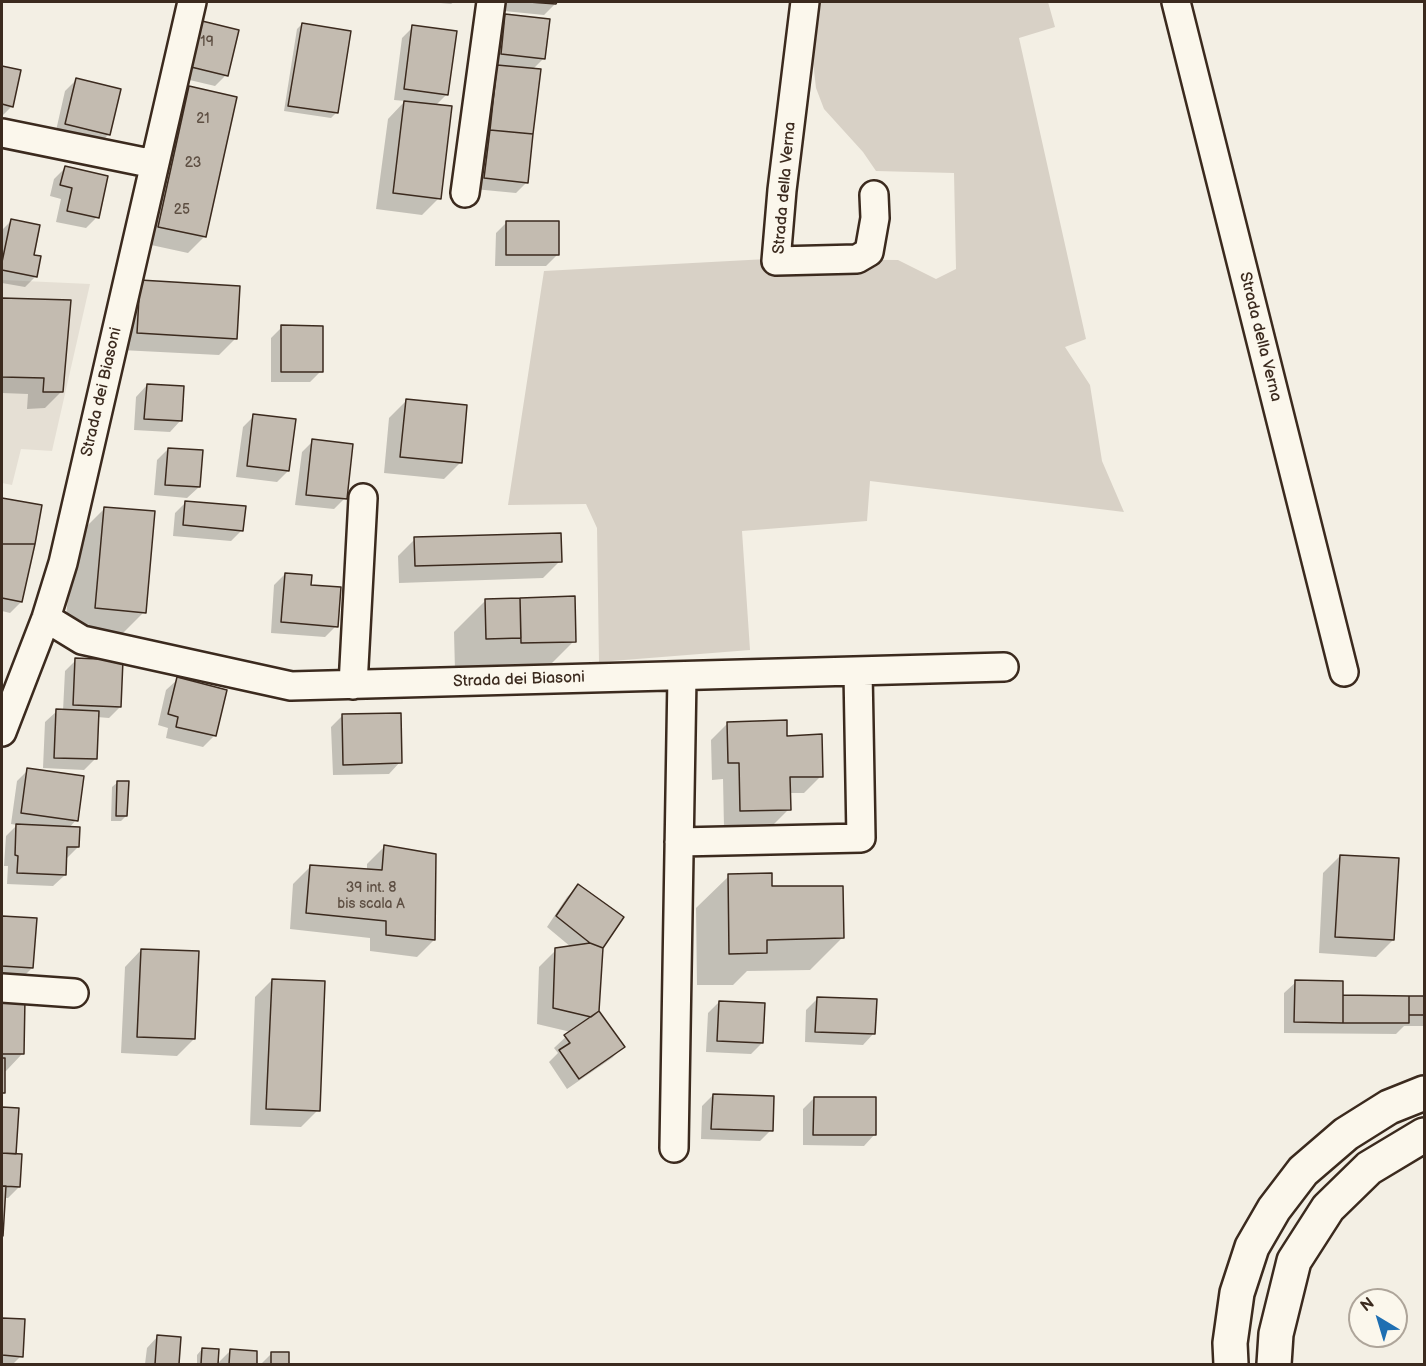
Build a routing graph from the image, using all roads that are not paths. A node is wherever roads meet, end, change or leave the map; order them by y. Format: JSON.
{"nodes":[{"id":1,"x":192,"y":2,"type":"edge"},
{"id":2,"x":491,"y":2,"type":"edge"},
{"id":3,"x":805,"y":2,"type":"edge"},
{"id":4,"x":1176,"y":2,"type":"edge"},
{"id":5,"x":2,"y":133,"type":"edge"},
{"id":6,"x":154,"y":164,"type":"junction"},
{"id":7,"x":465,"y":193,"type":"dead end"},
{"id":8,"x":874,"y":195,"type":"dead end"},
{"id":9,"x":363,"y":498,"type":"dead end"},
{"id":10,"x":46,"y":618,"type":"junction"},
{"id":11,"x":1004,"y":667,"type":"dead end"},
{"id":12,"x":858,"y":671,"type":"junction"},
{"id":13,"x":1344,"y":672,"type":"dead end"},
{"id":14,"x":682,"y":676,"type":"junction"},
{"id":15,"x":353,"y":685,"type":"junction"},
{"id":16,"x":2,"y":732,"type":"edge"},
{"id":17,"x":680,"y":842,"type":"junction"},
{"id":18,"x":2,"y":988,"type":"edge"},
{"id":19,"x":74,"y":993,"type":"dead end"},
{"id":20,"x":1425,"y":1093,"type":"edge"},
{"id":21,"x":1425,"y":1135,"type":"edge"},
{"id":22,"x":674,"y":1148,"type":"dead end"},
{"id":23,"x":1231,"y":1365,"type":"edge"},
{"id":24,"x":1274,"y":1365,"type":"edge"}],
"edges":[{"from":1,"to":6,"type":"street","name":"Strada dei Biasoni"},
{"from":2,"to":7,"type":"street"},
{"from":3,"to":8,"type":"street","name":"Strada della Verna"},
{"from":4,"to":13,"type":"street","name":"Strada della Verna"},
{"from":5,"to":6,"type":"street"},
{"from":6,"to":10,"type":"street","name":"Strada dei Biasoni"},
{"from":9,"to":15,"type":"street"},
{"from":10,"to":15,"type":"street","name":"Strada dei Biasoni"},
{"from":10,"to":16,"type":"street","name":"Strada dei Biasoni"},
{"from":11,"to":12,"type":"street","name":"Strada dei Biasoni"},
{"from":12,"to":14,"type":"street","name":"Strada dei Biasoni"},
{"from":12,"to":17,"type":"street"},
{"from":14,"to":15,"type":"street","name":"Strada dei Biasoni"},
{"from":14,"to":17,"type":"street"},
{"from":17,"to":22,"type":"street"},
{"from":18,"to":19,"type":"street"},
{"from":20,"to":23,"type":"main road"},
{"from":21,"to":24,"type":"main road"}]}
